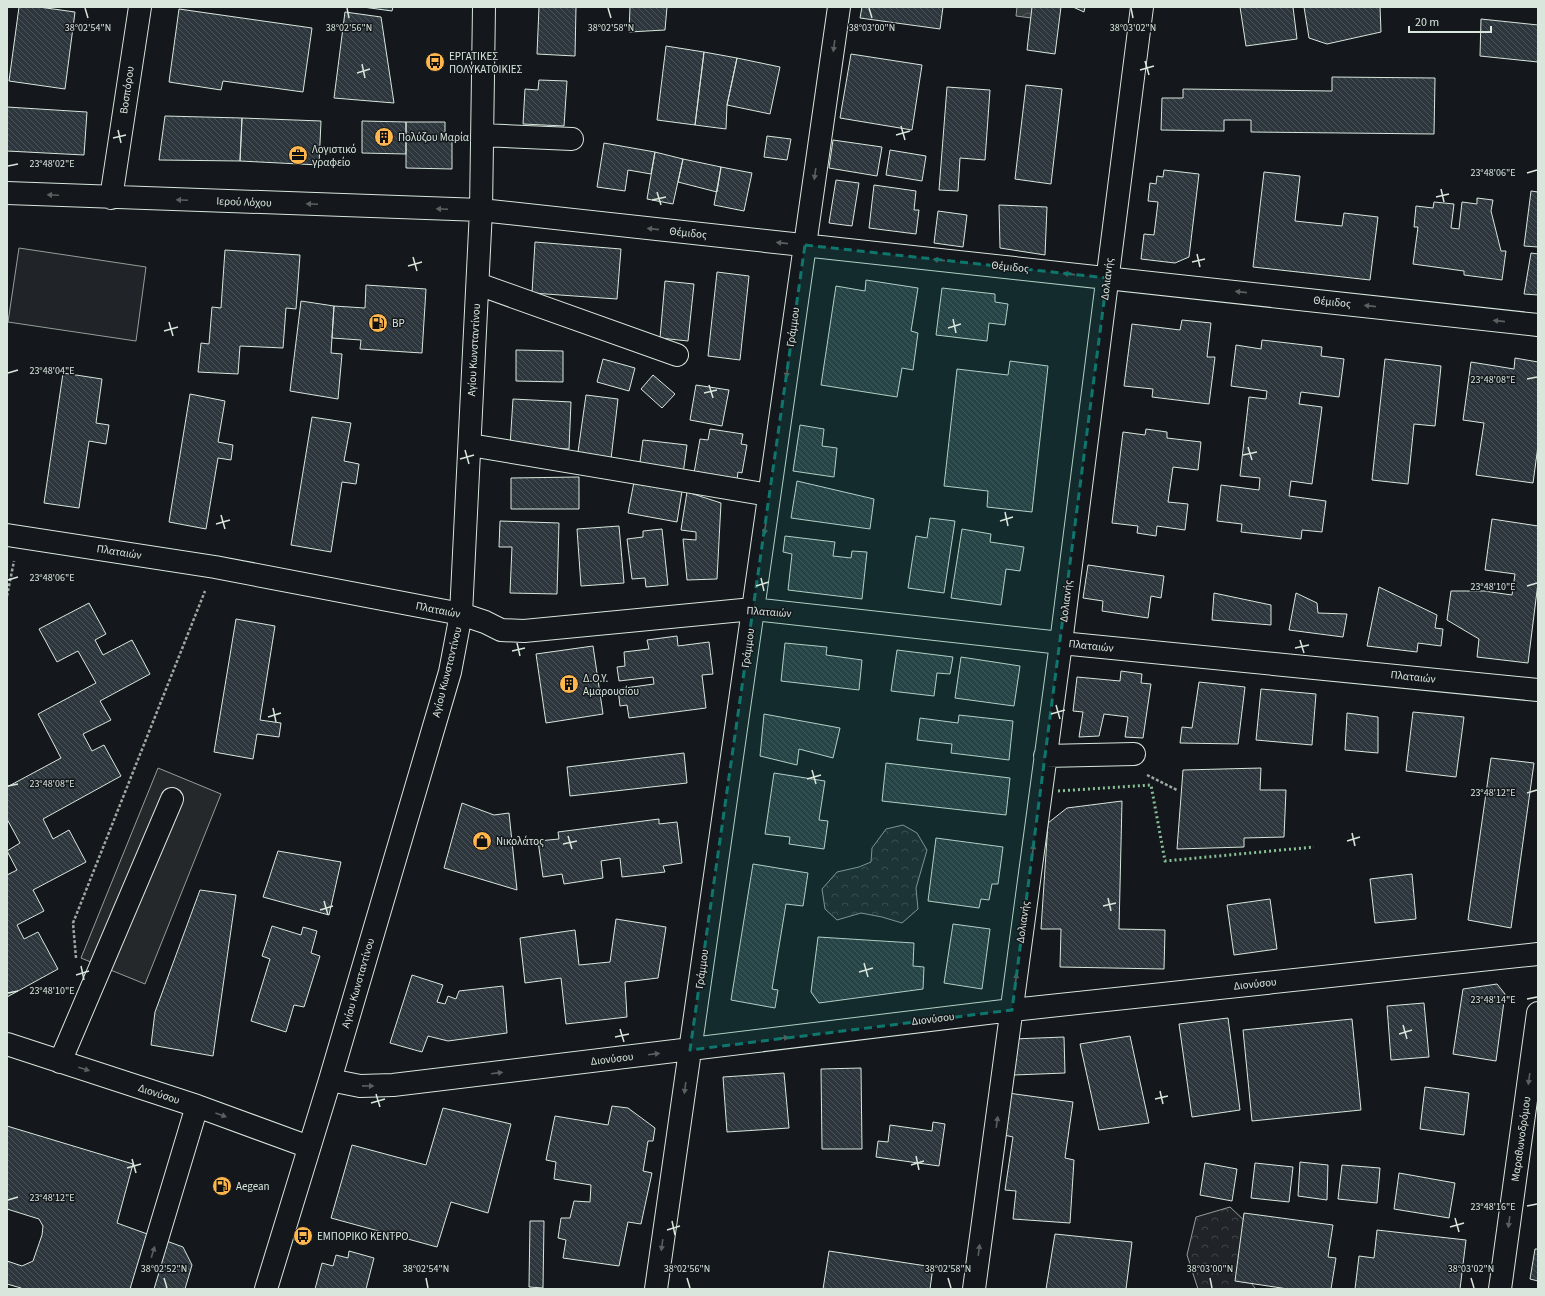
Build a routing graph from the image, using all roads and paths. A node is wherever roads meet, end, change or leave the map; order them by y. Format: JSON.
{"nodes":[{"id":1,"x":140,"y":7,"type":"edge"},
{"id":2,"x":484,"y":7,"type":"edge"},
{"id":3,"x":839,"y":7,"type":"edge"},
{"id":4,"x":1142,"y":7,"type":"edge"},
{"id":5,"x":482,"y":135,"type":"junction"},
{"id":6,"x":572,"y":139,"type":"dead end"},
{"id":7,"x":7,"y":193,"type":"edge"},
{"id":8,"x":111,"y":198,"type":"junction"},
{"id":9,"x":481,"y":210,"type":"junction"},
{"id":10,"x":805,"y":245,"type":"junction"},
{"id":11,"x":1107,"y":278,"type":"junction"},
{"id":12,"x":478,"y":284,"type":"junction"},
{"id":13,"x":1538,"y":325,"type":"edge"},
{"id":14,"x":677,"y":354,"type":"dead end"},
{"id":15,"x":470,"y":445,"type":"junction"},
{"id":16,"x":769,"y":495,"type":"junction"},
{"id":17,"x":13,"y":536,"type":"edge"},
{"id":18,"x":214,"y":567,"type":"junction"},
{"id":19,"x":7,"y":596,"type":"edge"},
{"id":20,"x":753,"y":609,"type":"junction"},
{"id":21,"x":461,"y":614,"type":"junction"},
{"id":22,"x":1061,"y":643,"type":"junction"},
{"id":23,"x":1538,"y":690,"type":"edge"},
{"id":24,"x":1134,"y":754,"type":"dead end"},
{"id":25,"x":1045,"y":756,"type":"junction"},
{"id":26,"x":172,"y":799,"type":"dead end"},
{"id":27,"x":1538,"y":954,"type":"edge"},
{"id":28,"x":97,"y":973,"type":"junction"},
{"id":29,"x":1012,"y":1010,"type":"junction"},
{"id":30,"x":1538,"y":1013,"type":"edge"},
{"id":31,"x":7,"y":1044,"type":"edge"},
{"id":32,"x":690,"y":1050,"type":"junction"},
{"id":33,"x":60,"y":1062,"type":"junction"},
{"id":34,"x":330,"y":1080,"type":"junction"},
{"id":35,"x":197,"y":1106,"type":"junction"},
{"id":36,"x":309,"y":1147,"type":"junction"},
{"id":37,"x":142,"y":1289,"type":"edge"},
{"id":38,"x":266,"y":1289,"type":"edge"},
{"id":39,"x":656,"y":1289,"type":"edge"},
{"id":40,"x":974,"y":1289,"type":"edge"},
{"id":41,"x":1500,"y":1289,"type":"edge"}],
"edges":[{"from":1,"to":8,"type":"street","name":"Βοσπόρου"},
{"from":2,"to":5,"type":"street","name":"Αγίου Κωνσταντίνου"},
{"from":3,"to":10,"type":"street","name":"Γράμμου","one_way":true},
{"from":4,"to":11,"type":"street","name":"Δολιανής"},
{"from":5,"to":6,"type":"street"},
{"from":5,"to":9,"type":"street","name":"Αγίου Κωνσταντίνου"},
{"from":8,"to":7,"type":"street","name":"Ιερού Λόχου","one_way":true},
{"from":9,"to":8,"type":"street","name":"Ιερού Λόχου","one_way":true},
{"from":10,"to":9,"type":"street","name":"Θέμιδος","one_way":true},
{"from":9,"to":12,"type":"street","name":"Αγίου Κωνσταντίνου"},
{"from":11,"to":10,"type":"street","name":"Θέμιδος","one_way":true},
{"from":10,"to":16,"type":"street","name":"Γράμμου","one_way":true},
{"from":13,"to":11,"type":"street","name":"Θέμιδος","one_way":true},
{"from":11,"to":22,"type":"street","name":"Δολιανής"},
{"from":12,"to":14,"type":"street"},
{"from":12,"to":15,"type":"street","name":"Αγίου Κωνσταντίνου"},
{"from":15,"to":16,"type":"street"},
{"from":15,"to":21,"type":"street","name":"Αγίου Κωνσταντίνου"},
{"from":16,"to":20,"type":"street","name":"Γράμμου","one_way":true},
{"from":17,"to":18,"type":"street","name":"Πλαταιών"},
{"from":17,"to":19,"type":"path"},
{"from":18,"to":21,"type":"street","name":"Πλαταιών"},
{"from":18,"to":28,"type":"path"},
{"from":20,"to":21,"type":"street","name":"Πλαταιών"},
{"from":20,"to":22,"type":"street","name":"Πλαταιών"},
{"from":20,"to":32,"type":"street","name":"Γράμμου"},
{"from":21,"to":34,"type":"street","name":"Αγίου Κωνσταντίνου"},
{"from":22,"to":23,"type":"street","name":"Πλαταιών"},
{"from":22,"to":25,"type":"street","name":"Δολιανής"},
{"from":24,"to":25,"type":"street"},
{"from":29,"to":25,"type":"street","name":"Δολιανής","one_way":true},
{"from":26,"to":28,"type":"street"},
{"from":27,"to":29,"type":"street","name":"Διονύσου"},
{"from":28,"to":33,"type":"street"},
{"from":32,"to":29,"type":"street","name":"Διονύσου","one_way":true},
{"from":40,"to":29,"type":"street","name":"Δολιανής","one_way":true},
{"from":30,"to":41,"type":"street","name":"Μαραθωνοδρόμου","one_way":true},
{"from":31,"to":33,"type":"street","name":"Διονύσου"},
{"from":34,"to":32,"type":"street","name":"Διονύσου","one_way":true},
{"from":32,"to":39,"type":"street","name":"Γράμμου","one_way":true},
{"from":33,"to":35,"type":"street","name":"Διονύσου","one_way":true},
{"from":34,"to":36,"type":"street","name":"Αγίου Κωνσταντίνου"},
{"from":35,"to":36,"type":"street","name":"Διονύσου","one_way":true},
{"from":37,"to":35,"type":"street","one_way":true},
{"from":36,"to":38,"type":"street","name":"Αγίου Κωνσταντίνου"}]}
